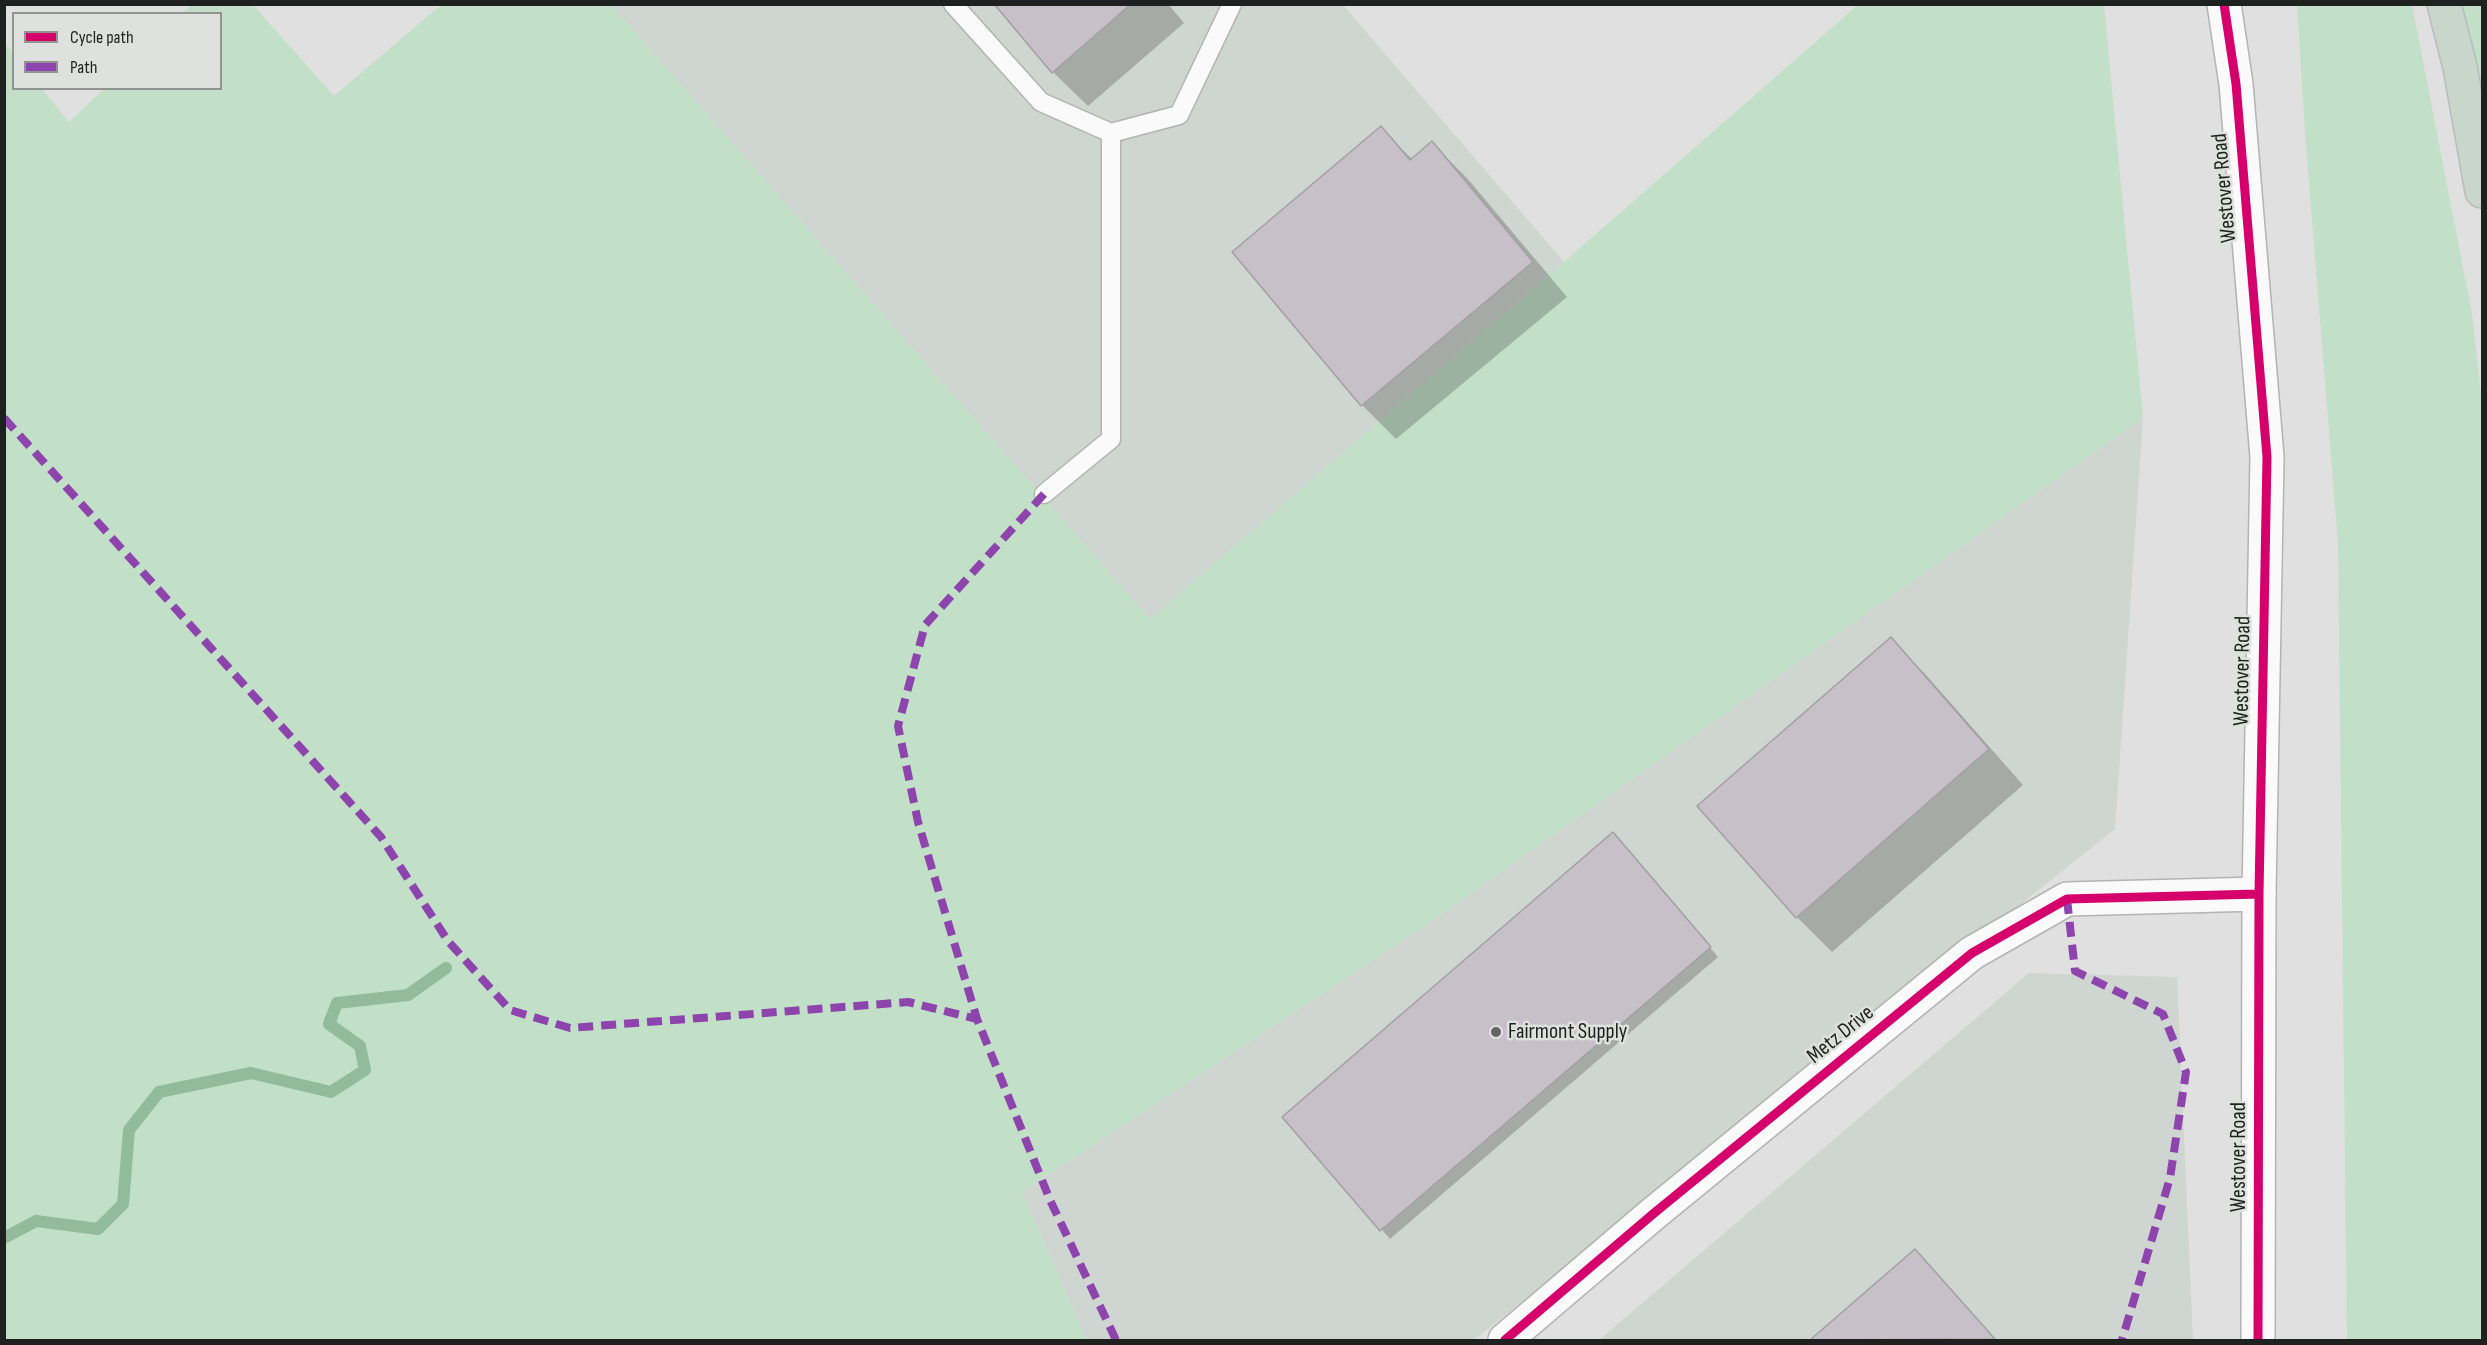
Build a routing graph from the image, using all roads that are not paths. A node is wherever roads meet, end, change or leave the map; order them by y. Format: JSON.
{"nodes":[{"id":1,"x":953,"y":4,"type":"edge"},
{"id":2,"x":1232,"y":4,"type":"edge"},
{"id":3,"x":2224,"y":4,"type":"edge"},
{"id":4,"x":2444,"y":4,"type":"edge"},
{"id":5,"x":1111,"y":134,"type":"junction"},
{"id":6,"x":2482,"y":191,"type":"edge"},
{"id":7,"x":1044,"y":495,"type":"dead end"},
{"id":8,"x":2259,"y":894,"type":"junction"},
{"id":9,"x":1505,"y":1341,"type":"edge"},
{"id":10,"x":2258,"y":1341,"type":"edge"}],
"edges":[{"from":1,"to":5,"type":"lane"},
{"from":2,"to":5,"type":"lane"},
{"from":3,"to":8,"type":"street","name":"Westover Road"},
{"from":4,"to":6,"type":"highway"},
{"from":5,"to":7,"type":"lane"},
{"from":8,"to":9,"type":"street","name":"Metz Drive"},
{"from":8,"to":10,"type":"street","name":"Westover Road"}]}
